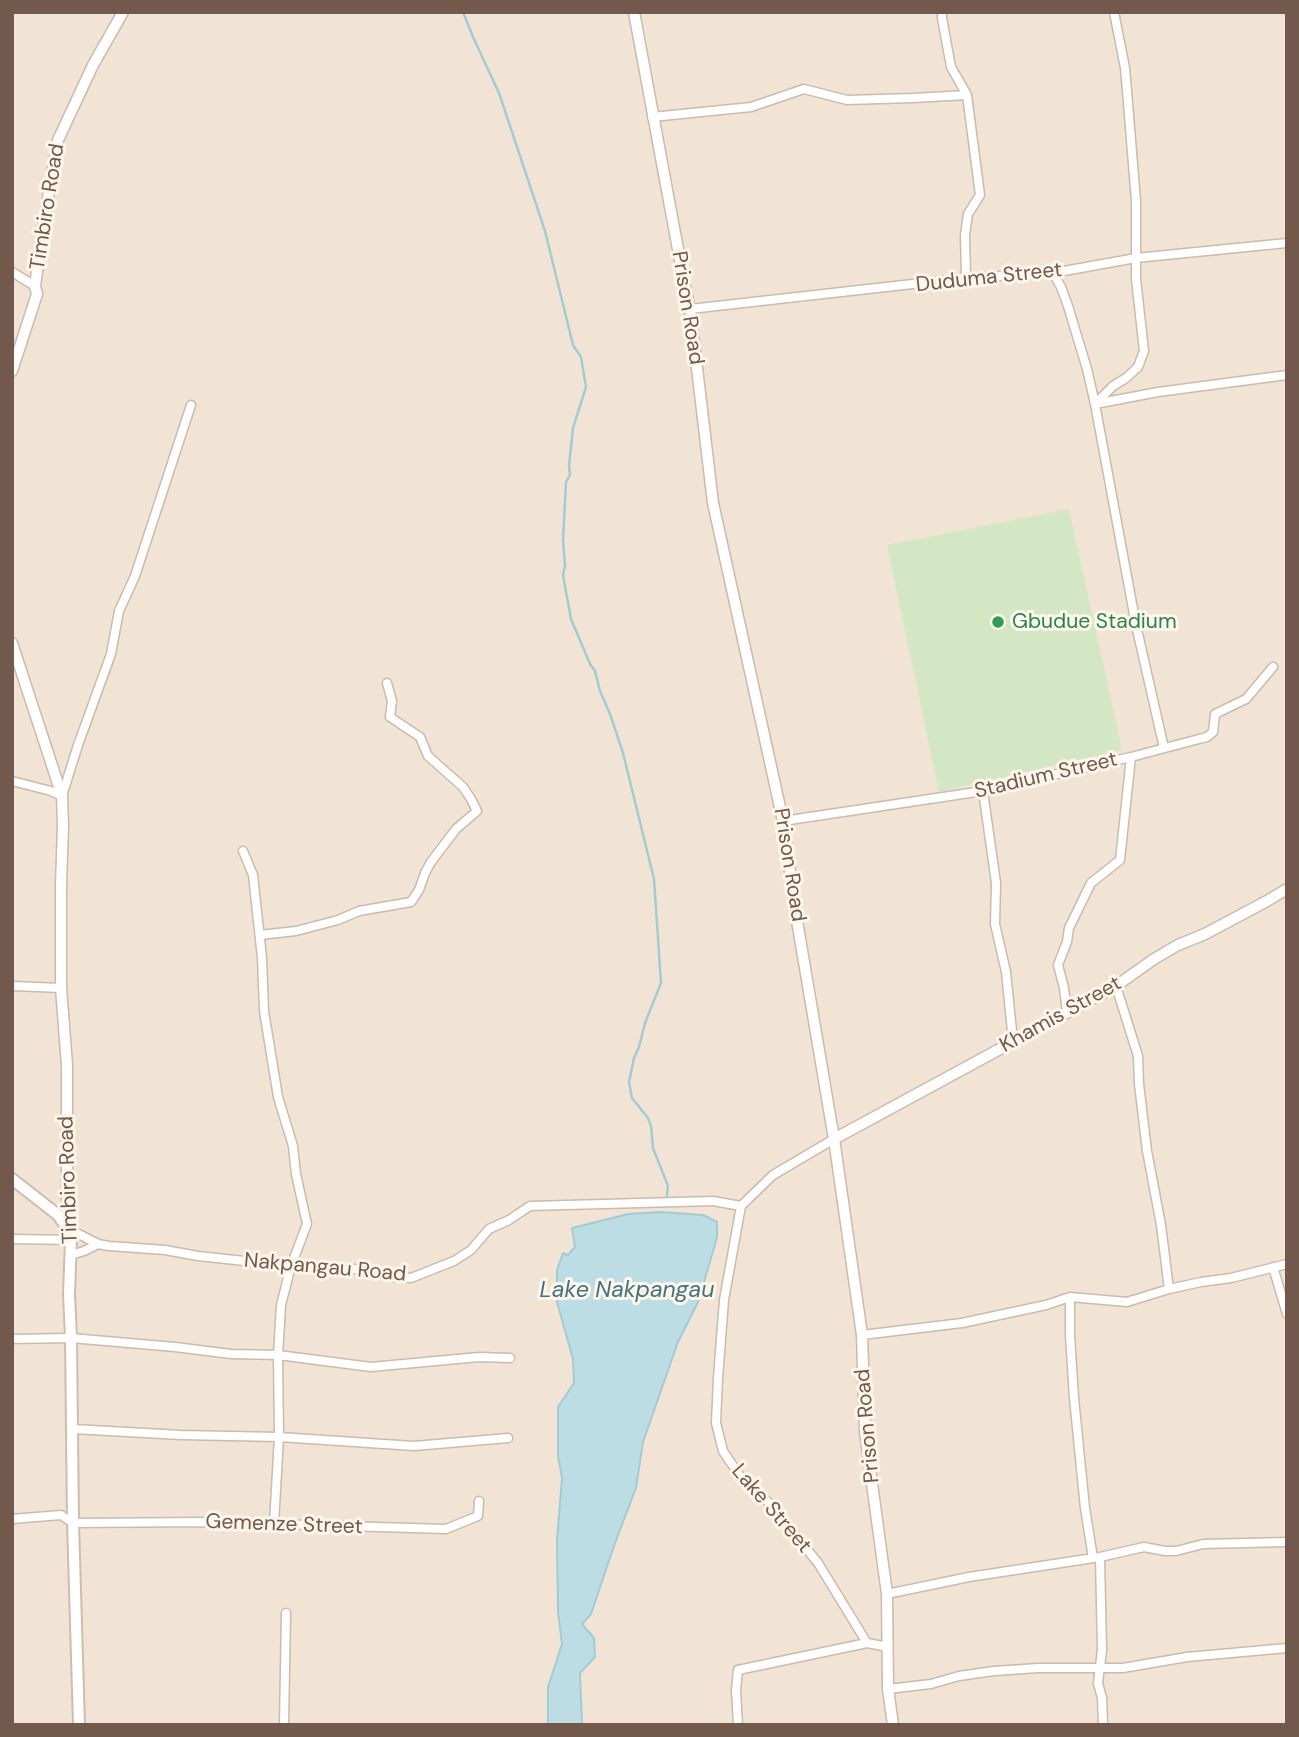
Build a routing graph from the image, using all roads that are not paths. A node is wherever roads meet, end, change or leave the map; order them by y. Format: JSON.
{"nodes":[{"id":1,"x":123,"y":12,"type":"edge"},
{"id":2,"x":634,"y":12,"type":"edge"},
{"id":3,"x":942,"y":12,"type":"edge"},
{"id":4,"x":1114,"y":12,"type":"edge"},
{"id":5,"x":967,"y":95,"type":"junction"},
{"id":6,"x":652,"y":117,"type":"junction"},
{"id":7,"x":1287,"y":243,"type":"edge"},
{"id":8,"x":1136,"y":258,"type":"junction"},
{"id":9,"x":12,"y":272,"type":"edge"},
{"id":10,"x":1052,"y":273,"type":"junction"},
{"id":11,"x":966,"y":278,"type":"junction"},
{"id":12,"x":36,"y":286,"type":"junction"},
{"id":13,"x":690,"y":309,"type":"junction"},
{"id":14,"x":12,"y":372,"type":"edge"},
{"id":15,"x":1287,"y":375,"type":"edge"},
{"id":16,"x":1095,"y":404,"type":"junction"},
{"id":17,"x":191,"y":405,"type":"dead end"},
{"id":18,"x":12,"y":643,"type":"edge"},
{"id":19,"x":1273,"y":667,"type":"dead end"},
{"id":20,"x":387,"y":683,"type":"dead end"},
{"id":21,"x":1164,"y":748,"type":"junction"},
{"id":22,"x":1132,"y":757,"type":"junction"},
{"id":23,"x":12,"y":781,"type":"edge"},
{"id":24,"x":983,"y":791,"type":"junction"},
{"id":25,"x":62,"y":796,"type":"junction"},
{"id":26,"x":783,"y":821,"type":"junction"},
{"id":27,"x":243,"y":851,"type":"dead end"},
{"id":28,"x":1287,"y":889,"type":"edge"},
{"id":29,"x":260,"y":934,"type":"junction"},
{"id":30,"x":12,"y":986,"type":"edge"},
{"id":31,"x":1116,"y":986,"type":"junction"},
{"id":32,"x":61,"y":988,"type":"junction"},
{"id":33,"x":1067,"y":1012,"type":"junction"},
{"id":34,"x":1013,"y":1041,"type":"junction"},
{"id":35,"x":834,"y":1139,"type":"junction"},
{"id":36,"x":12,"y":1179,"type":"edge"},
{"id":37,"x":741,"y":1206,"type":"junction"},
{"id":38,"x":67,"y":1228,"type":"junction"},
{"id":39,"x":12,"y":1239,"type":"edge"},
{"id":40,"x":71,"y":1240,"type":"junction"},
{"id":41,"x":98,"y":1244,"type":"junction"},
{"id":42,"x":71,"y":1255,"type":"junction"},
{"id":43,"x":1287,"y":1264,"type":"edge"},
{"id":44,"x":291,"y":1266,"type":"junction"},
{"id":45,"x":1273,"y":1267,"type":"junction"},
{"id":46,"x":1170,"y":1289,"type":"junction"},
{"id":47,"x":1070,"y":1297,"type":"junction"},
{"id":48,"x":1287,"y":1314,"type":"edge"},
{"id":49,"x":862,"y":1335,"type":"junction"},
{"id":50,"x":71,"y":1338,"type":"junction"},
{"id":51,"x":12,"y":1339,"type":"edge"},
{"id":52,"x":278,"y":1355,"type":"junction"},
{"id":53,"x":510,"y":1358,"type":"dead end"},
{"id":54,"x":73,"y":1429,"type":"junction"},
{"id":55,"x":279,"y":1437,"type":"junction"},
{"id":56,"x":508,"y":1438,"type":"dead end"},
{"id":57,"x":479,"y":1501,"type":"dead end"},
{"id":58,"x":12,"y":1518,"type":"edge"},
{"id":59,"x":73,"y":1523,"type":"junction"},
{"id":60,"x":274,"y":1524,"type":"junction"},
{"id":61,"x":1287,"y":1542,"type":"edge"},
{"id":62,"x":1096,"y":1558,"type":"junction"},
{"id":63,"x":887,"y":1594,"type":"junction"},
{"id":64,"x":286,"y":1613,"type":"dead end"},
{"id":65,"x":867,"y":1643,"type":"junction"},
{"id":66,"x":888,"y":1647,"type":"junction"},
{"id":67,"x":1287,"y":1648,"type":"edge"},
{"id":68,"x":1100,"y":1668,"type":"junction"},
{"id":69,"x":888,"y":1689,"type":"junction"},
{"id":70,"x":79,"y":1725,"type":"edge"},
{"id":71,"x":284,"y":1725,"type":"edge"},
{"id":72,"x":738,"y":1725,"type":"edge"},
{"id":73,"x":893,"y":1725,"type":"edge"},
{"id":74,"x":1103,"y":1725,"type":"edge"}],
"edges":[{"from":1,"to":12,"type":"street","name":"Timbiro Road"},
{"from":2,"to":6,"type":"street","name":"Prison Road"},
{"from":3,"to":5,"type":"street"},
{"from":4,"to":8,"type":"street"},
{"from":5,"to":6,"type":"street"},
{"from":5,"to":11,"type":"street"},
{"from":6,"to":13,"type":"street","name":"Prison Road"},
{"from":7,"to":8,"type":"street","name":"Duduma Street"},
{"from":8,"to":10,"type":"street","name":"Duduma Street"},
{"from":8,"to":16,"type":"street"},
{"from":9,"to":12,"type":"street"},
{"from":10,"to":11,"type":"street","name":"Duduma Street"},
{"from":10,"to":16,"type":"street"},
{"from":11,"to":13,"type":"street","name":"Duduma Street"},
{"from":12,"to":14,"type":"street","name":"Timbiro Road"},
{"from":13,"to":26,"type":"street","name":"Prison Road"},
{"from":15,"to":16,"type":"street"},
{"from":16,"to":21,"type":"street"},
{"from":17,"to":25,"type":"street"},
{"from":18,"to":25,"type":"street","name":"Timbiro Road"},
{"from":19,"to":21,"type":"street","name":"Stadium Street"},
{"from":20,"to":29,"type":"street"},
{"from":21,"to":22,"type":"street","name":"Stadium Street"},
{"from":22,"to":24,"type":"street","name":"Stadium Street"},
{"from":22,"to":33,"type":"street"},
{"from":23,"to":25,"type":"street"},
{"from":24,"to":26,"type":"street","name":"Stadium Street"},
{"from":24,"to":34,"type":"street"},
{"from":25,"to":32,"type":"street","name":"Timbiro Road"},
{"from":26,"to":35,"type":"street","name":"Prison Road"},
{"from":27,"to":29,"type":"street"},
{"from":28,"to":31,"type":"street","name":"Khamis Street"},
{"from":29,"to":44,"type":"street"},
{"from":30,"to":32,"type":"street"},
{"from":31,"to":33,"type":"street","name":"Khamis Street"},
{"from":31,"to":46,"type":"street"},
{"from":32,"to":38,"type":"street","name":"Timbiro Road"},
{"from":33,"to":34,"type":"street","name":"Khamis Street"},
{"from":34,"to":35,"type":"street","name":"Khamis Street"},
{"from":35,"to":37,"type":"street"},
{"from":35,"to":49,"type":"street","name":"Prison Road"},
{"from":36,"to":38,"type":"main road"},
{"from":37,"to":44,"type":"street","name":"Nakpangau Road"},
{"from":37,"to":65,"type":"street","name":"Lake Street"},
{"from":38,"to":40,"type":"main road","name":"Timbiro Road"},
{"from":38,"to":41,"type":"street","name":"Nakpangau Road"},
{"from":39,"to":40,"type":"street"},
{"from":40,"to":42,"type":"main road","name":"Timbiro Road"},
{"from":41,"to":42,"type":"street","name":"Nakpangau Road"},
{"from":41,"to":44,"type":"street","name":"Nakpangau Road"},
{"from":42,"to":50,"type":"main road","name":"Timbiro Road"},
{"from":43,"to":45,"type":"street"},
{"from":44,"to":52,"type":"street"},
{"from":45,"to":46,"type":"street"},
{"from":45,"to":48,"type":"street"},
{"from":46,"to":47,"type":"street"},
{"from":47,"to":49,"type":"street"},
{"from":47,"to":62,"type":"street"},
{"from":49,"to":63,"type":"street","name":"Prison Road"},
{"from":50,"to":51,"type":"street"},
{"from":50,"to":52,"type":"street"},
{"from":50,"to":54,"type":"main road","name":"Timbiro Road"},
{"from":52,"to":53,"type":"street"},
{"from":52,"to":55,"type":"street"},
{"from":54,"to":55,"type":"street"},
{"from":54,"to":59,"type":"main road","name":"Timbiro Road"},
{"from":55,"to":56,"type":"street"},
{"from":55,"to":60,"type":"street"},
{"from":57,"to":60,"type":"street","name":"Gemenze Street"},
{"from":58,"to":59,"type":"street","name":"Gemenze Street"},
{"from":59,"to":60,"type":"street","name":"Gemenze Street"},
{"from":59,"to":70,"type":"main road","name":"Timbiro Road"},
{"from":61,"to":62,"type":"street"},
{"from":62,"to":63,"type":"street"},
{"from":62,"to":68,"type":"street"},
{"from":63,"to":66,"type":"street","name":"Prison Road"},
{"from":64,"to":71,"type":"street"},
{"from":65,"to":66,"type":"street"},
{"from":65,"to":72,"type":"street"},
{"from":66,"to":69,"type":"street","name":"Prison Road"},
{"from":67,"to":68,"type":"street"},
{"from":68,"to":69,"type":"street"},
{"from":68,"to":74,"type":"street"},
{"from":69,"to":73,"type":"street","name":"Prison Road"}]}
